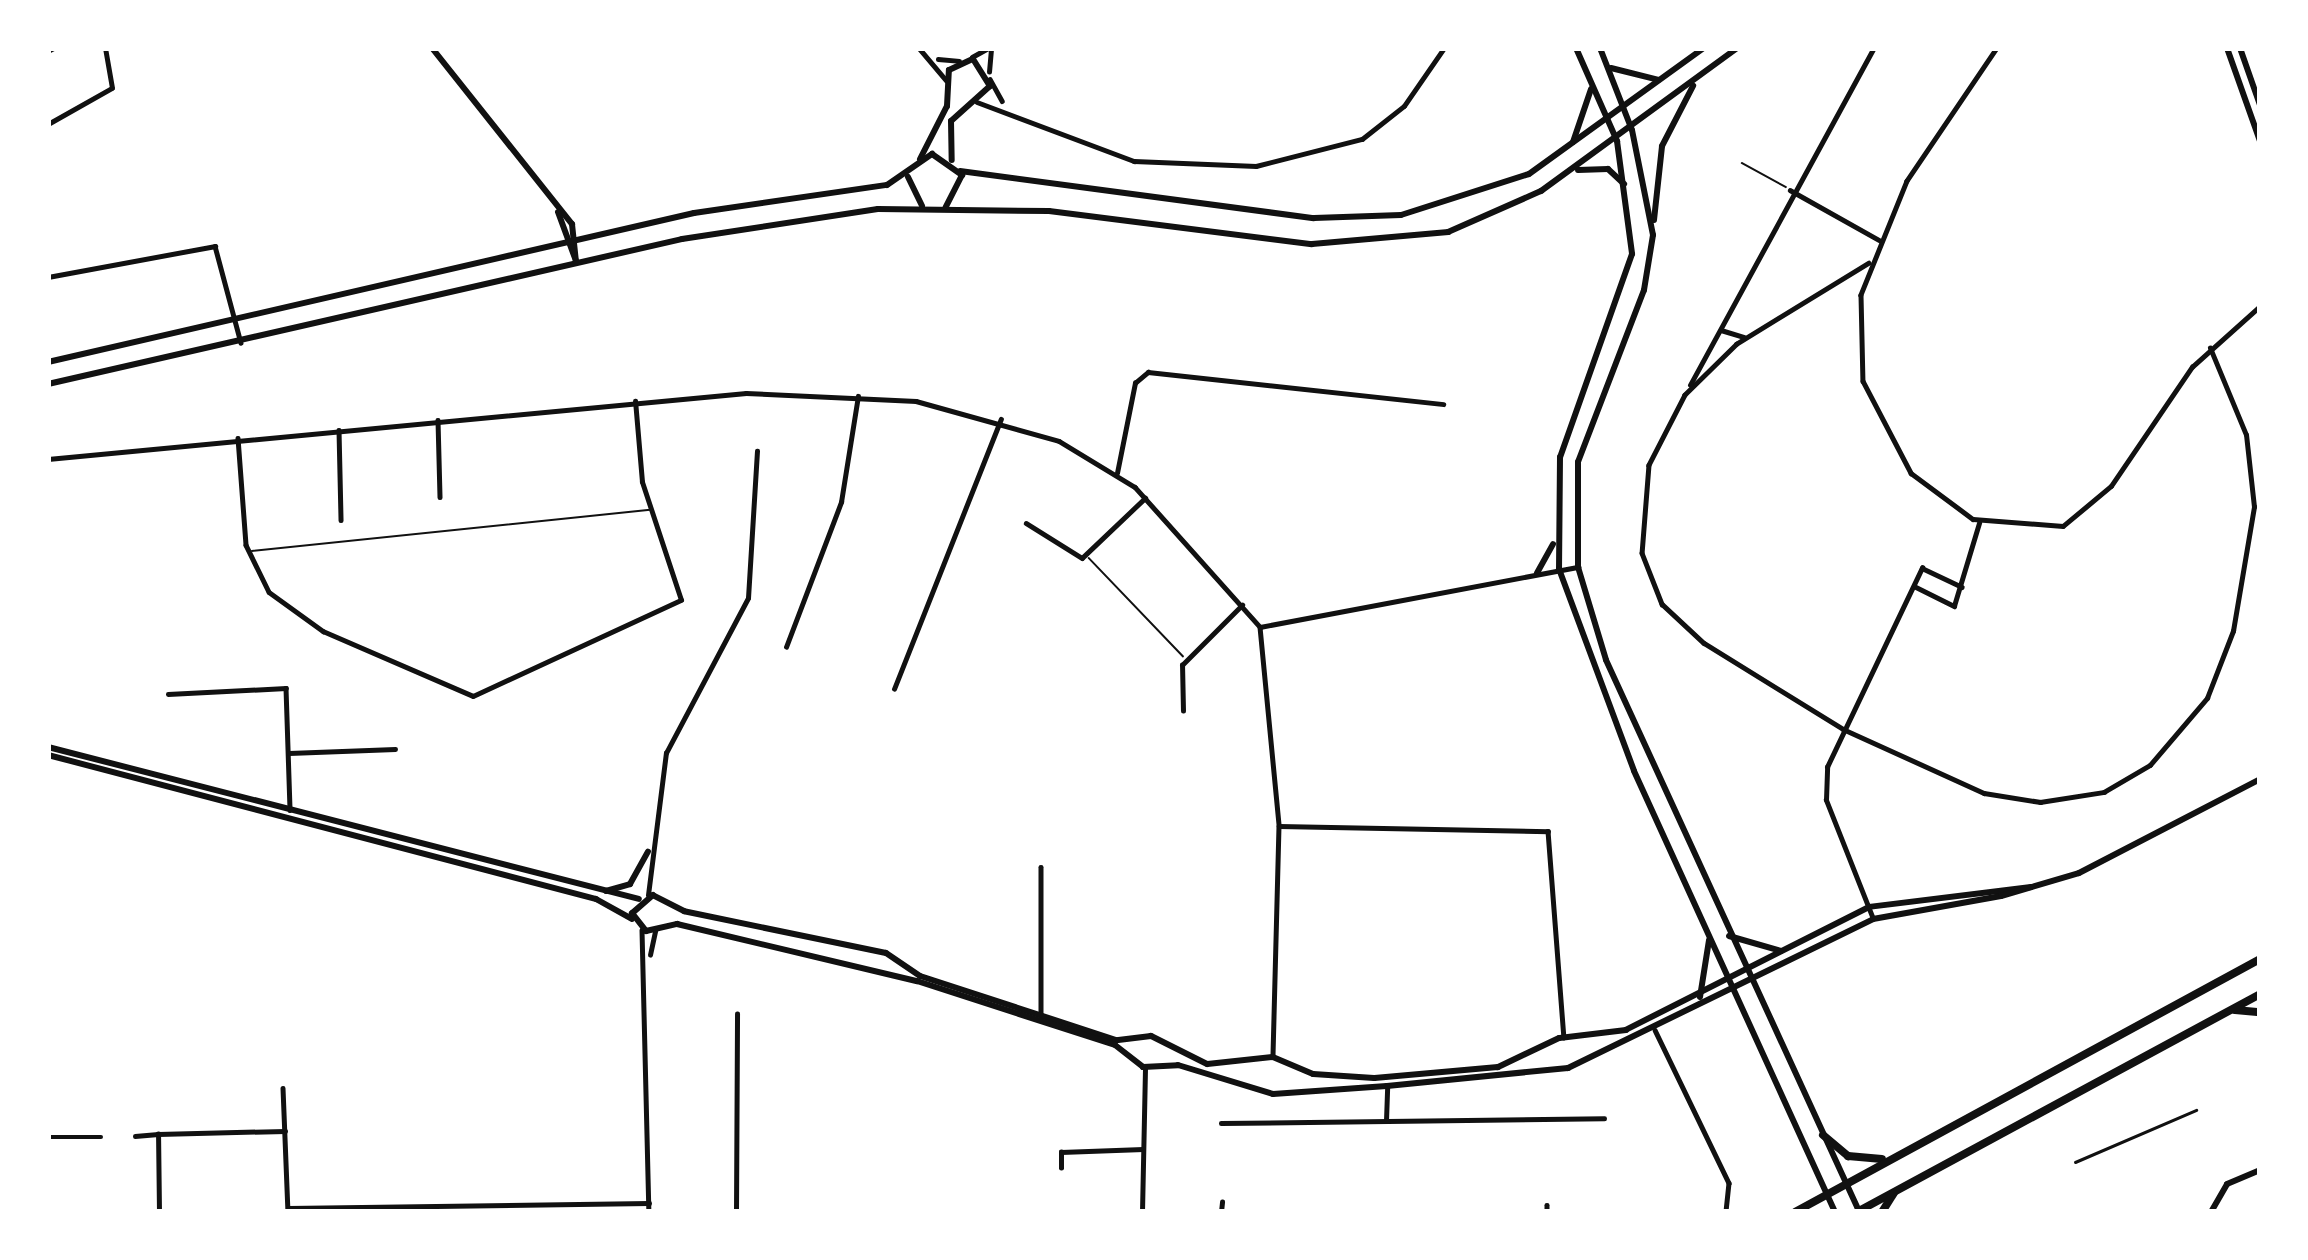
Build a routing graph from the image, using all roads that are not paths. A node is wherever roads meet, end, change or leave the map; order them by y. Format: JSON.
{"nodes":[{"id":1,"x":105,"y":48,"type":"edge"},
{"id":2,"x":432,"y":48,"type":"edge"},
{"id":3,"x":919,"y":48,"type":"edge"},
{"id":4,"x":990,"y":48,"type":"edge"},
{"id":5,"x":1444,"y":48,"type":"edge"},
{"id":6,"x":1576,"y":48,"type":"edge"},
{"id":7,"x":1600,"y":48,"type":"edge"},
{"id":8,"x":1704,"y":48,"type":"edge"},
{"id":9,"x":1737,"y":48,"type":"edge"},
{"id":10,"x":1874,"y":48,"type":"edge"},
{"id":11,"x":1996,"y":48,"type":"edge"},
{"id":12,"x":2227,"y":48,"type":"edge"},
{"id":13,"x":2240,"y":48,"type":"edge"},
{"id":14,"x":932,"y":57,"type":"junction"},
{"id":15,"x":969,"y":59,"type":"junction"},
{"id":16,"x":959,"y":61,"type":"junction"},
{"id":17,"x":1605,"y":62,"type":"junction"},
{"id":18,"x":989,"y":76,"type":"junction"},
{"id":19,"x":1700,"y":77,"type":"junction"},
{"id":20,"x":1590,"y":79,"type":"junction"},
{"id":21,"x":946,"y":80,"type":"junction"},
{"id":22,"x":1663,"y":80,"type":"junction"},
{"id":23,"x":947,"y":90,"type":"junction"},
{"id":24,"x":974,"y":103,"type":"junction"},
{"id":25,"x":1005,"y":105,"type":"junction"},
{"id":26,"x":2260,"y":106,"type":"edge"},
{"id":27,"x":1625,"y":109,"type":"junction"},
{"id":28,"x":1609,"y":121,"type":"junction"},
{"id":29,"x":48,"y":124,"type":"edge"},
{"id":30,"x":1632,"y":130,"type":"junction"},
{"id":31,"x":1617,"y":141,"type":"junction"},
{"id":32,"x":2260,"y":141,"type":"edge"},
{"id":33,"x":1562,"y":153,"type":"junction"},
{"id":34,"x":920,"y":159,"type":"junction"},
{"id":35,"x":952,"y":160,"type":"junction"},
{"id":36,"x":1742,"y":163,"type":"dead end"},
{"id":37,"x":960,"y":171,"type":"junction"},
{"id":38,"x":909,"y":172,"type":"junction"},
{"id":39,"x":1569,"y":173,"type":"junction"},
{"id":40,"x":1789,"y":189,"type":"junction"},
{"id":41,"x":1628,"y":190,"type":"junction"},
{"id":42,"x":555,"y":202,"type":"junction"},
{"id":43,"x":946,"y":207,"type":"junction"},
{"id":44,"x":925,"y":208,"type":"junction"},
{"id":45,"x":1653,"y":236,"type":"junction"},
{"id":46,"x":1879,"y":240,"type":"junction"},
{"id":47,"x":577,"y":241,"type":"junction"},
{"id":48,"x":566,"y":244,"type":"junction"},
{"id":49,"x":576,"y":262,"type":"junction"},
{"id":50,"x":1869,"y":263,"type":"junction"},
{"id":51,"x":48,"y":277,"type":"edge"},
{"id":52,"x":2260,"y":306,"type":"edge"},
{"id":53,"x":238,"y":322,"type":"junction"},
{"id":54,"x":1721,"y":330,"type":"junction"},
{"id":55,"x":1750,"y":337,"type":"junction"},
{"id":56,"x":241,"y":343,"type":"junction"},
{"id":57,"x":2210,"y":348,"type":"junction"},
{"id":58,"x":48,"y":362,"type":"edge"},
{"id":59,"x":48,"y":384,"type":"edge"},
{"id":60,"x":1684,"y":395,"type":"junction"},
{"id":61,"x":858,"y":396,"type":"junction"},
{"id":62,"x":635,"y":401,"type":"junction"},
{"id":63,"x":1443,"y":404,"type":"dead end"},
{"id":64,"x":1001,"y":419,"type":"junction"},
{"id":65,"x":438,"y":420,"type":"junction"},
{"id":66,"x":339,"y":429,"type":"junction"},
{"id":67,"x":238,"y":438,"type":"junction"},
{"id":68,"x":757,"y":451,"type":"dead end"},
{"id":69,"x":48,"y":459,"type":"edge"},
{"id":70,"x":1117,"y":472,"type":"junction"},
{"id":71,"x":440,"y":497,"type":"dead end"},
{"id":72,"x":1145,"y":497,"type":"junction"},
{"id":73,"x":652,"y":509,"type":"junction"},
{"id":74,"x":341,"y":520,"type":"dead end"},
{"id":75,"x":1979,"y":521,"type":"junction"},
{"id":76,"x":1026,"y":523,"type":"dead end"},
{"id":77,"x":1554,"y":541,"type":"junction"},
{"id":78,"x":249,"y":552,"type":"junction"},
{"id":79,"x":1086,"y":554,"type":"junction"},
{"id":80,"x":1578,"y":567,"type":"junction"},
{"id":81,"x":1559,"y":568,"type":"junction"},
{"id":82,"x":1537,"y":574,"type":"junction"},
{"id":83,"x":1914,"y":586,"type":"junction"},
{"id":84,"x":1962,"y":587,"type":"junction"},
{"id":85,"x":1243,"y":604,"type":"junction"},
{"id":86,"x":1260,"y":627,"type":"junction"},
{"id":87,"x":786,"y":647,"type":"dead end"},
{"id":88,"x":1186,"y":659,"type":"junction"},
{"id":89,"x":894,"y":688,"type":"dead end"},
{"id":90,"x":168,"y":694,"type":"dead end"},
{"id":91,"x":1183,"y":711,"type":"dead end"},
{"id":92,"x":1843,"y":729,"type":"junction"},
{"id":93,"x":395,"y":748,"type":"dead end"},
{"id":94,"x":48,"y":751,"type":"edge"},
{"id":95,"x":289,"y":753,"type":"junction"},
{"id":96,"x":2260,"y":782,"type":"edge"},
{"id":97,"x":290,"y":811,"type":"junction"},
{"id":98,"x":1279,"y":826,"type":"junction"},
{"id":99,"x":647,"y":852,"type":"junction"},
{"id":100,"x":1041,"y":867,"type":"dead end"},
{"id":101,"x":2031,"y":887,"type":"junction"},
{"id":102,"x":602,"y":892,"type":"junction"},
{"id":103,"x":648,"y":895,"type":"junction"},
{"id":104,"x":639,"y":898,"type":"junction"},
{"id":105,"x":665,"y":903,"type":"junction"},
{"id":106,"x":1869,"y":907,"type":"junction"},
{"id":107,"x":633,"y":919,"type":"junction"},
{"id":108,"x":1873,"y":919,"type":"junction"},
{"id":109,"x":658,"y":929,"type":"junction"},
{"id":110,"x":642,"y":930,"type":"junction"},
{"id":111,"x":1708,"y":932,"type":"junction"},
{"id":112,"x":1729,"y":936,"type":"junction"},
{"id":113,"x":1790,"y":949,"type":"junction"},
{"id":114,"x":875,"y":955,"type":"junction"},
{"id":115,"x":2260,"y":959,"type":"edge"},
{"id":116,"x":896,"y":962,"type":"junction"},
{"id":117,"x":649,"y":966,"type":"junction"},
{"id":118,"x":1747,"y":974,"type":"junction"},
{"id":119,"x":871,"y":975,"type":"junction"},
{"id":120,"x":888,"y":979,"type":"junction"},
{"id":121,"x":1732,"y":983,"type":"junction"},
{"id":122,"x":1752,"y":986,"type":"junction"},
{"id":123,"x":1737,"y":994,"type":"junction"},
{"id":124,"x":2260,"y":994,"type":"edge"},
{"id":125,"x":1698,"y":1000,"type":"junction"},
{"id":126,"x":2228,"y":1011,"type":"junction"},
{"id":127,"x":2260,"y":1012,"type":"edge"},
{"id":128,"x":736,"y":1013,"type":"dead end"},
{"id":129,"x":1041,"y":1016,"type":"junction"},
{"id":130,"x":1655,"y":1030,"type":"junction"},
{"id":131,"x":1564,"y":1037,"type":"junction"},
{"id":132,"x":1134,"y":1040,"type":"junction"},
{"id":133,"x":1574,"y":1042,"type":"junction"},
{"id":134,"x":1161,"y":1047,"type":"junction"},
{"id":135,"x":1547,"y":1048,"type":"junction"},
{"id":136,"x":1130,"y":1055,"type":"junction"},
{"id":137,"x":1273,"y":1057,"type":"junction"},
{"id":138,"x":1576,"y":1061,"type":"junction"},
{"id":139,"x":1155,"y":1064,"type":"junction"},
{"id":140,"x":1258,"y":1066,"type":"junction"},
{"id":141,"x":1290,"y":1066,"type":"junction"},
{"id":142,"x":1554,"y":1066,"type":"junction"},
{"id":143,"x":1145,"y":1067,"type":"junction"},
{"id":144,"x":1258,"y":1085,"type":"junction"},
{"id":145,"x":1388,"y":1086,"type":"junction"},
{"id":146,"x":283,"y":1088,"type":"dead end"},
{"id":147,"x":1286,"y":1089,"type":"junction"},
{"id":148,"x":2196,"y":1110,"type":"dead end"},
{"id":149,"x":1604,"y":1118,"type":"dead end"},
{"id":150,"x":1386,"y":1121,"type":"junction"},
{"id":151,"x":1221,"y":1123,"type":"dead end"},
{"id":152,"x":285,"y":1130,"type":"junction"},
{"id":153,"x":158,"y":1134,"type":"junction"},
{"id":154,"x":135,"y":1136,"type":"dead end"},
{"id":155,"x":1823,"y":1136,"type":"junction"},
{"id":156,"x":48,"y":1137,"type":"edge"},
{"id":157,"x":101,"y":1137,"type":"dead end"},
{"id":158,"x":1143,"y":1150,"type":"junction"},
{"id":159,"x":1889,"y":1158,"type":"junction"},
{"id":160,"x":2260,"y":1160,"type":"edge"},
{"id":161,"x":2075,"y":1162,"type":"dead end"},
{"id":162,"x":1061,"y":1168,"type":"dead end"},
{"id":163,"x":2255,"y":1170,"type":"edge"},
{"id":164,"x":1846,"y":1184,"type":"junction"},
{"id":165,"x":1896,"y":1190,"type":"junction"},
{"id":166,"x":48,"y":1191,"type":"edge"},
{"id":167,"x":1828,"y":1193,"type":"junction"},
{"id":168,"x":649,"y":1202,"type":"junction"},
{"id":169,"x":1222,"y":1202,"type":"dead end"},
{"id":170,"x":288,"y":1210,"type":"edge"},
{"id":171,"x":159,"y":1212,"type":"edge"},
{"id":172,"x":649,"y":1212,"type":"edge"},
{"id":173,"x":736,"y":1212,"type":"edge"},
{"id":174,"x":1142,"y":1212,"type":"edge"},
{"id":175,"x":1221,"y":1212,"type":"edge"},
{"id":176,"x":1726,"y":1212,"type":"edge"},
{"id":177,"x":1795,"y":1212,"type":"edge"},
{"id":178,"x":1835,"y":1212,"type":"edge"},
{"id":179,"x":1858,"y":1212,"type":"edge"},
{"id":180,"x":1882,"y":1212,"type":"edge"},
{"id":181,"x":2211,"y":1212,"type":"edge"}],
"edges":[{"from":1,"to":29,"type":"street"},
{"from":2,"to":42,"type":"main road"},
{"from":3,"to":14,"type":"street"},
{"from":4,"to":15,"type":"street"},
{"from":4,"to":18,"type":"street"},
{"from":5,"to":25,"type":"street"},
{"from":6,"to":20,"type":"main road"},
{"from":7,"to":17,"type":"main road"},
{"from":8,"to":22,"type":"main road"},
{"from":9,"to":19,"type":"main road"},
{"from":10,"to":40,"type":"street"},
{"from":11,"to":46,"type":"street"},
{"from":12,"to":32,"type":"main road"},
{"from":13,"to":26,"type":"main road"},
{"from":14,"to":16,"type":"street"},
{"from":14,"to":21,"type":"street"},
{"from":15,"to":16,"type":"main road"},
{"from":15,"to":18,"type":"main road"},
{"from":16,"to":21,"type":"main road"},
{"from":17,"to":22,"type":"main road"},
{"from":17,"to":27,"type":"main road"},
{"from":18,"to":24,"type":"main road"},
{"from":18,"to":25,"type":"street"},
{"from":19,"to":30,"type":"main road"},
{"from":19,"to":45,"type":"main road"},
{"from":20,"to":28,"type":"main road"},
{"from":20,"to":33,"type":"main road"},
{"from":21,"to":23,"type":"main road"},
{"from":22,"to":27,"type":"main road"},
{"from":23,"to":24,"type":"main road"},
{"from":23,"to":34,"type":"main road"},
{"from":24,"to":25,"type":"street"},
{"from":24,"to":35,"type":"main road"},
{"from":27,"to":28,"type":"main road"},
{"from":27,"to":30,"type":"main road"},
{"from":28,"to":31,"type":"main road"},
{"from":28,"to":33,"type":"main road"},
{"from":30,"to":31,"type":"main road"},
{"from":30,"to":45,"type":"main road"},
{"from":31,"to":39,"type":"main road"},
{"from":31,"to":41,"type":"main road"},
{"from":33,"to":37,"type":"main road"},
{"from":34,"to":35,"type":"main road"},
{"from":34,"to":38,"type":"main road"},
{"from":35,"to":37,"type":"main road"},
{"from":36,"to":40,"type":"lane"},
{"from":37,"to":43,"type":"main road"},
{"from":38,"to":44,"type":"main road"},
{"from":38,"to":47,"type":"main road"},
{"from":39,"to":41,"type":"main road"},
{"from":39,"to":43,"type":"main road"},
{"from":40,"to":46,"type":"street"},
{"from":40,"to":54,"type":"street"},
{"from":41,"to":77,"type":"main road"},
{"from":42,"to":47,"type":"main road"},
{"from":42,"to":48,"type":"main road"},
{"from":43,"to":44,"type":"main road"},
{"from":44,"to":49,"type":"main road"},
{"from":45,"to":80,"type":"main road"},
{"from":46,"to":50,"type":"street"},
{"from":47,"to":48,"type":"main road"},
{"from":47,"to":49,"type":"main road"},
{"from":48,"to":49,"type":"main road"},
{"from":48,"to":53,"type":"main road"},
{"from":49,"to":56,"type":"main road"},
{"from":50,"to":55,"type":"street"},
{"from":50,"to":75,"type":"street"},
{"from":51,"to":53,"type":"street"},
{"from":52,"to":57,"type":"street"},
{"from":53,"to":56,"type":"street"},
{"from":53,"to":58,"type":"main road"},
{"from":54,"to":55,"type":"street"},
{"from":54,"to":60,"type":"street"},
{"from":55,"to":60,"type":"street"},
{"from":56,"to":59,"type":"main road"},
{"from":57,"to":75,"type":"street"},
{"from":57,"to":92,"type":"street"},
{"from":60,"to":92,"type":"street"},
{"from":61,"to":62,"type":"street"},
{"from":61,"to":64,"type":"street"},
{"from":61,"to":87,"type":"street"},
{"from":62,"to":65,"type":"street"},
{"from":62,"to":73,"type":"street"},
{"from":63,"to":70,"type":"street"},
{"from":64,"to":70,"type":"street"},
{"from":64,"to":89,"type":"street"},
{"from":65,"to":66,"type":"street"},
{"from":65,"to":71,"type":"street"},
{"from":66,"to":67,"type":"street"},
{"from":66,"to":74,"type":"street"},
{"from":67,"to":69,"type":"street"},
{"from":67,"to":78,"type":"street"},
{"from":68,"to":99,"type":"street"},
{"from":70,"to":72,"type":"street"},
{"from":72,"to":79,"type":"street"},
{"from":72,"to":85,"type":"street"},
{"from":73,"to":78,"type":"lane"},
{"from":73,"to":78,"type":"street"},
{"from":75,"to":84,"type":"street"},
{"from":76,"to":79,"type":"street"},
{"from":77,"to":81,"type":"main road"},
{"from":77,"to":82,"type":"main road"},
{"from":79,"to":88,"type":"lane"},
{"from":80,"to":81,"type":"street"},
{"from":80,"to":112,"type":"main road"},
{"from":81,"to":82,"type":"street"},
{"from":81,"to":111,"type":"main road"},
{"from":82,"to":86,"type":"street"},
{"from":83,"to":84,"type":"street"},
{"from":83,"to":84,"type":"street"},
{"from":83,"to":92,"type":"street"},
{"from":85,"to":86,"type":"street"},
{"from":85,"to":88,"type":"street"},
{"from":86,"to":98,"type":"street"},
{"from":88,"to":91,"type":"street"},
{"from":90,"to":95,"type":"street"},
{"from":92,"to":106,"type":"street"},
{"from":93,"to":95,"type":"street"},
{"from":94,"to":97,"type":"main road"},
{"from":94,"to":107,"type":"main road"},
{"from":95,"to":97,"type":"street"},
{"from":96,"to":101,"type":"main road"},
{"from":97,"to":102,"type":"main road"},
{"from":98,"to":131,"type":"street"},
{"from":98,"to":137,"type":"street"},
{"from":99,"to":102,"type":"main road"},
{"from":99,"to":103,"type":"street"},
{"from":100,"to":129,"type":"street"},
{"from":101,"to":106,"type":"main road"},
{"from":101,"to":108,"type":"main road"},
{"from":102,"to":104,"type":"main road"},
{"from":103,"to":104,"type":"main road"},
{"from":103,"to":105,"type":"main road"},
{"from":104,"to":107,"type":"main road"},
{"from":105,"to":109,"type":"main road"},
{"from":105,"to":114,"type":"main road"},
{"from":106,"to":108,"type":"street"},
{"from":106,"to":113,"type":"main road"},
{"from":107,"to":110,"type":"main road"},
{"from":108,"to":122,"type":"main road"},
{"from":109,"to":110,"type":"main road"},
{"from":109,"to":117,"type":"street"},
{"from":109,"to":119,"type":"main road"},
{"from":110,"to":117,"type":"street"},
{"from":111,"to":121,"type":"main road"},
{"from":111,"to":125,"type":"main road"},
{"from":112,"to":113,"type":"main road"},
{"from":112,"to":118,"type":"main road"},
{"from":113,"to":118,"type":"main road"},
{"from":114,"to":116,"type":"main road"},
{"from":114,"to":119,"type":"main road"},
{"from":115,"to":159,"type":"highway"},
{"from":116,"to":120,"type":"main road"},
{"from":116,"to":129,"type":"main road"},
{"from":117,"to":168,"type":"street"},
{"from":118,"to":121,"type":"main road"},
{"from":118,"to":122,"type":"main road"},
{"from":119,"to":120,"type":"main road"},
{"from":120,"to":136,"type":"main road"},
{"from":121,"to":123,"type":"main road"},
{"from":121,"to":125,"type":"main road"},
{"from":122,"to":123,"type":"main road"},
{"from":122,"to":155,"type":"main road"},
{"from":123,"to":130,"type":"main road"},
{"from":123,"to":167,"type":"main road"},
{"from":124,"to":126,"type":"highway"},
{"from":125,"to":133,"type":"main road"},
{"from":126,"to":127,"type":"highway"},
{"from":126,"to":165,"type":"highway"},
{"from":128,"to":173,"type":"street"},
{"from":129,"to":132,"type":"main road"},
{"from":130,"to":138,"type":"main road"},
{"from":130,"to":176,"type":"street"},
{"from":131,"to":133,"type":"main road"},
{"from":131,"to":135,"type":"main road"},
{"from":132,"to":134,"type":"main road"},
{"from":132,"to":136,"type":"main road"},
{"from":133,"to":138,"type":"main road"},
{"from":134,"to":139,"type":"main road"},
{"from":134,"to":140,"type":"main road"},
{"from":135,"to":141,"type":"main road"},
{"from":135,"to":142,"type":"main road"},
{"from":136,"to":143,"type":"main road"},
{"from":137,"to":140,"type":"main road"},
{"from":137,"to":141,"type":"main road"},
{"from":138,"to":142,"type":"main road"},
{"from":139,"to":143,"type":"main road"},
{"from":139,"to":144,"type":"main road"},
{"from":140,"to":144,"type":"main road"},
{"from":141,"to":147,"type":"main road"},
{"from":142,"to":145,"type":"main road"},
{"from":143,"to":158,"type":"street"},
{"from":144,"to":147,"type":"main road"},
{"from":145,"to":147,"type":"main road"},
{"from":145,"to":150,"type":"street"},
{"from":146,"to":152,"type":"street"},
{"from":148,"to":161,"type":"street"},
{"from":149,"to":150,"type":"street"},
{"from":150,"to":151,"type":"street"},
{"from":152,"to":153,"type":"street"},
{"from":152,"to":170,"type":"street"},
{"from":153,"to":154,"type":"street"},
{"from":153,"to":171,"type":"street"},
{"from":155,"to":159,"type":"highway"},
{"from":155,"to":164,"type":"main road"},
{"from":156,"to":157,"type":"street"},
{"from":156,"to":166,"type":"street"},
{"from":158,"to":162,"type":"street"},
{"from":158,"to":174,"type":"street"},
{"from":159,"to":164,"type":"highway"},
{"from":160,"to":163,"type":"main road"},
{"from":163,"to":181,"type":"main road"},
{"from":164,"to":167,"type":"highway"},
{"from":164,"to":179,"type":"main road"},
{"from":165,"to":179,"type":"highway"},
{"from":165,"to":180,"type":"highway"},
{"from":167,"to":177,"type":"highway"},
{"from":167,"to":178,"type":"main road"},
{"from":168,"to":170,"type":"street"},
{"from":168,"to":172,"type":"street"},
{"from":169,"to":175,"type":"street"}]}
